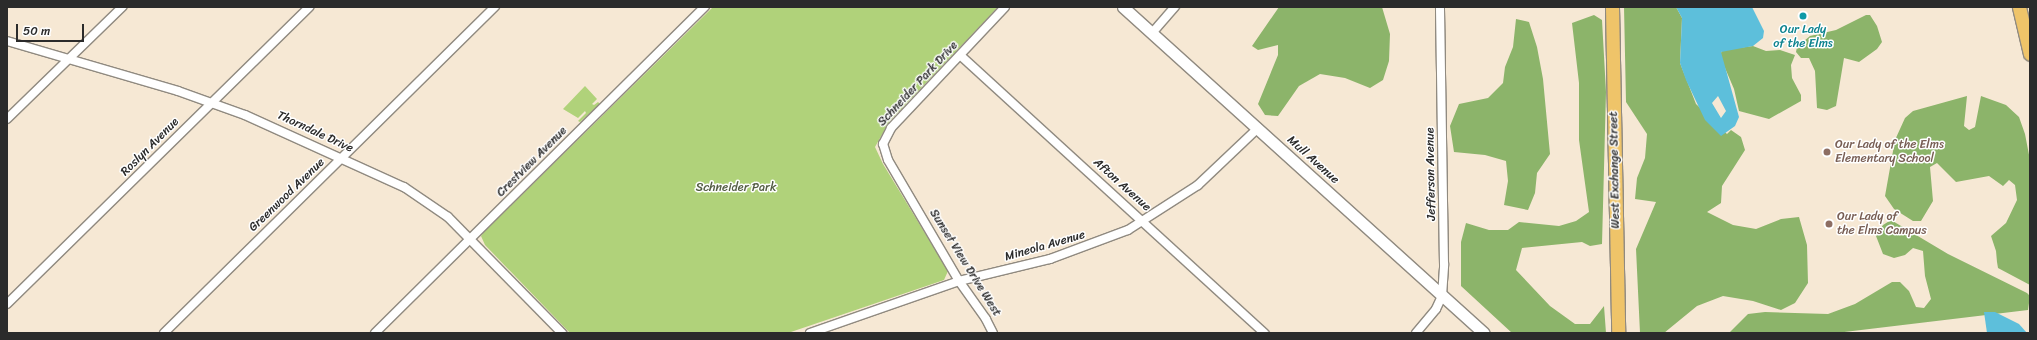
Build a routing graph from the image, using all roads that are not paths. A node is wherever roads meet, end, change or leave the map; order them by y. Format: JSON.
{"nodes":[{"id":1,"x":122,"y":7,"type":"edge"},
{"id":2,"x":309,"y":7,"type":"edge"},
{"id":3,"x":496,"y":7,"type":"edge"},
{"id":4,"x":705,"y":7,"type":"edge"},
{"id":5,"x":1005,"y":7,"type":"edge"},
{"id":6,"x":1123,"y":7,"type":"edge"},
{"id":7,"x":1175,"y":7,"type":"edge"},
{"id":8,"x":1440,"y":7,"type":"edge"},
{"id":9,"x":1612,"y":7,"type":"edge"},
{"id":10,"x":2019,"y":7,"type":"edge"},
{"id":11,"x":1152,"y":33,"type":"junction"},
{"id":12,"x":7,"y":41,"type":"edge"},
{"id":13,"x":2030,"y":54,"type":"edge"},
{"id":14,"x":961,"y":56,"type":"junction"},
{"id":15,"x":70,"y":59,"type":"junction"},
{"id":16,"x":209,"y":103,"type":"junction"},
{"id":17,"x":7,"y":119,"type":"edge"},
{"id":18,"x":1258,"y":128,"type":"junction"},
{"id":19,"x":342,"y":158,"type":"junction"},
{"id":20,"x":916,"y":207,"type":"joint"},
{"id":21,"x":1144,"y":221,"type":"junction"},
{"id":22,"x":470,"y":238,"type":"junction"},
{"id":23,"x":959,"y":281,"type":"junction"},
{"id":24,"x":1442,"y":296,"type":"junction"},
{"id":25,"x":7,"y":304,"type":"edge"},
{"id":26,"x":164,"y":333,"type":"edge"},
{"id":27,"x":374,"y":333,"type":"edge"},
{"id":28,"x":562,"y":333,"type":"edge"},
{"id":29,"x":810,"y":333,"type":"edge"},
{"id":30,"x":993,"y":333,"type":"edge"},
{"id":31,"x":1264,"y":333,"type":"edge"},
{"id":32,"x":1416,"y":333,"type":"edge"},
{"id":33,"x":1484,"y":333,"type":"edge"},
{"id":34,"x":1618,"y":333,"type":"edge"}],
"edges":[{"from":1,"to":15,"type":"street"},
{"from":2,"to":16,"type":"street","name":"Roslyn Avenue"},
{"from":3,"to":19,"type":"street","name":"Greenwood Avenue"},
{"from":4,"to":22,"type":"street","name":"Crestview Avenue"},
{"from":5,"to":14,"type":"street","name":"Schneider Park Drive"},
{"from":6,"to":11,"type":"street","name":"Mull Avenue"},
{"from":7,"to":11,"type":"street"},
{"from":8,"to":24,"type":"street","name":"Jefferson Avenue"},
{"from":9,"to":34,"type":"main road","name":"West Exchange Street"},
{"from":10,"to":13,"type":"main road"},
{"from":11,"to":18,"type":"street","name":"Mull Avenue"},
{"from":12,"to":15,"type":"street","name":"Thorndale Drive"},
{"from":14,"to":20,"type":"street","name":"Schneider Park Drive"},
{"from":14,"to":21,"type":"street","name":"Afton Avenue"},
{"from":15,"to":16,"type":"street","name":"Thorndale Drive"},
{"from":15,"to":17,"type":"street"},
{"from":16,"to":19,"type":"street","name":"Thorndale Drive"},
{"from":16,"to":25,"type":"street","name":"Roslyn Avenue"},
{"from":18,"to":21,"type":"street","name":"Mineola Avenue"},
{"from":18,"to":24,"type":"street","name":"Mull Avenue"},
{"from":19,"to":22,"type":"street","name":"Thorndale Drive"},
{"from":19,"to":26,"type":"street","name":"Greenwood Avenue"},
{"from":20,"to":23,"type":"street","name":"Sunset View Drive West"},
{"from":21,"to":23,"type":"street","name":"Mineola Avenue"},
{"from":21,"to":31,"type":"street","name":"Afton Avenue"},
{"from":22,"to":27,"type":"street","name":"Crestview Avenue"},
{"from":22,"to":28,"type":"street","name":"Thorndale Drive"},
{"from":23,"to":29,"type":"street","name":"Mineola Avenue"},
{"from":23,"to":30,"type":"street","name":"Sunset View Drive West"},
{"from":24,"to":32,"type":"street","name":"Jefferson Avenue"},
{"from":24,"to":33,"type":"street","name":"Mull Avenue"}]}
